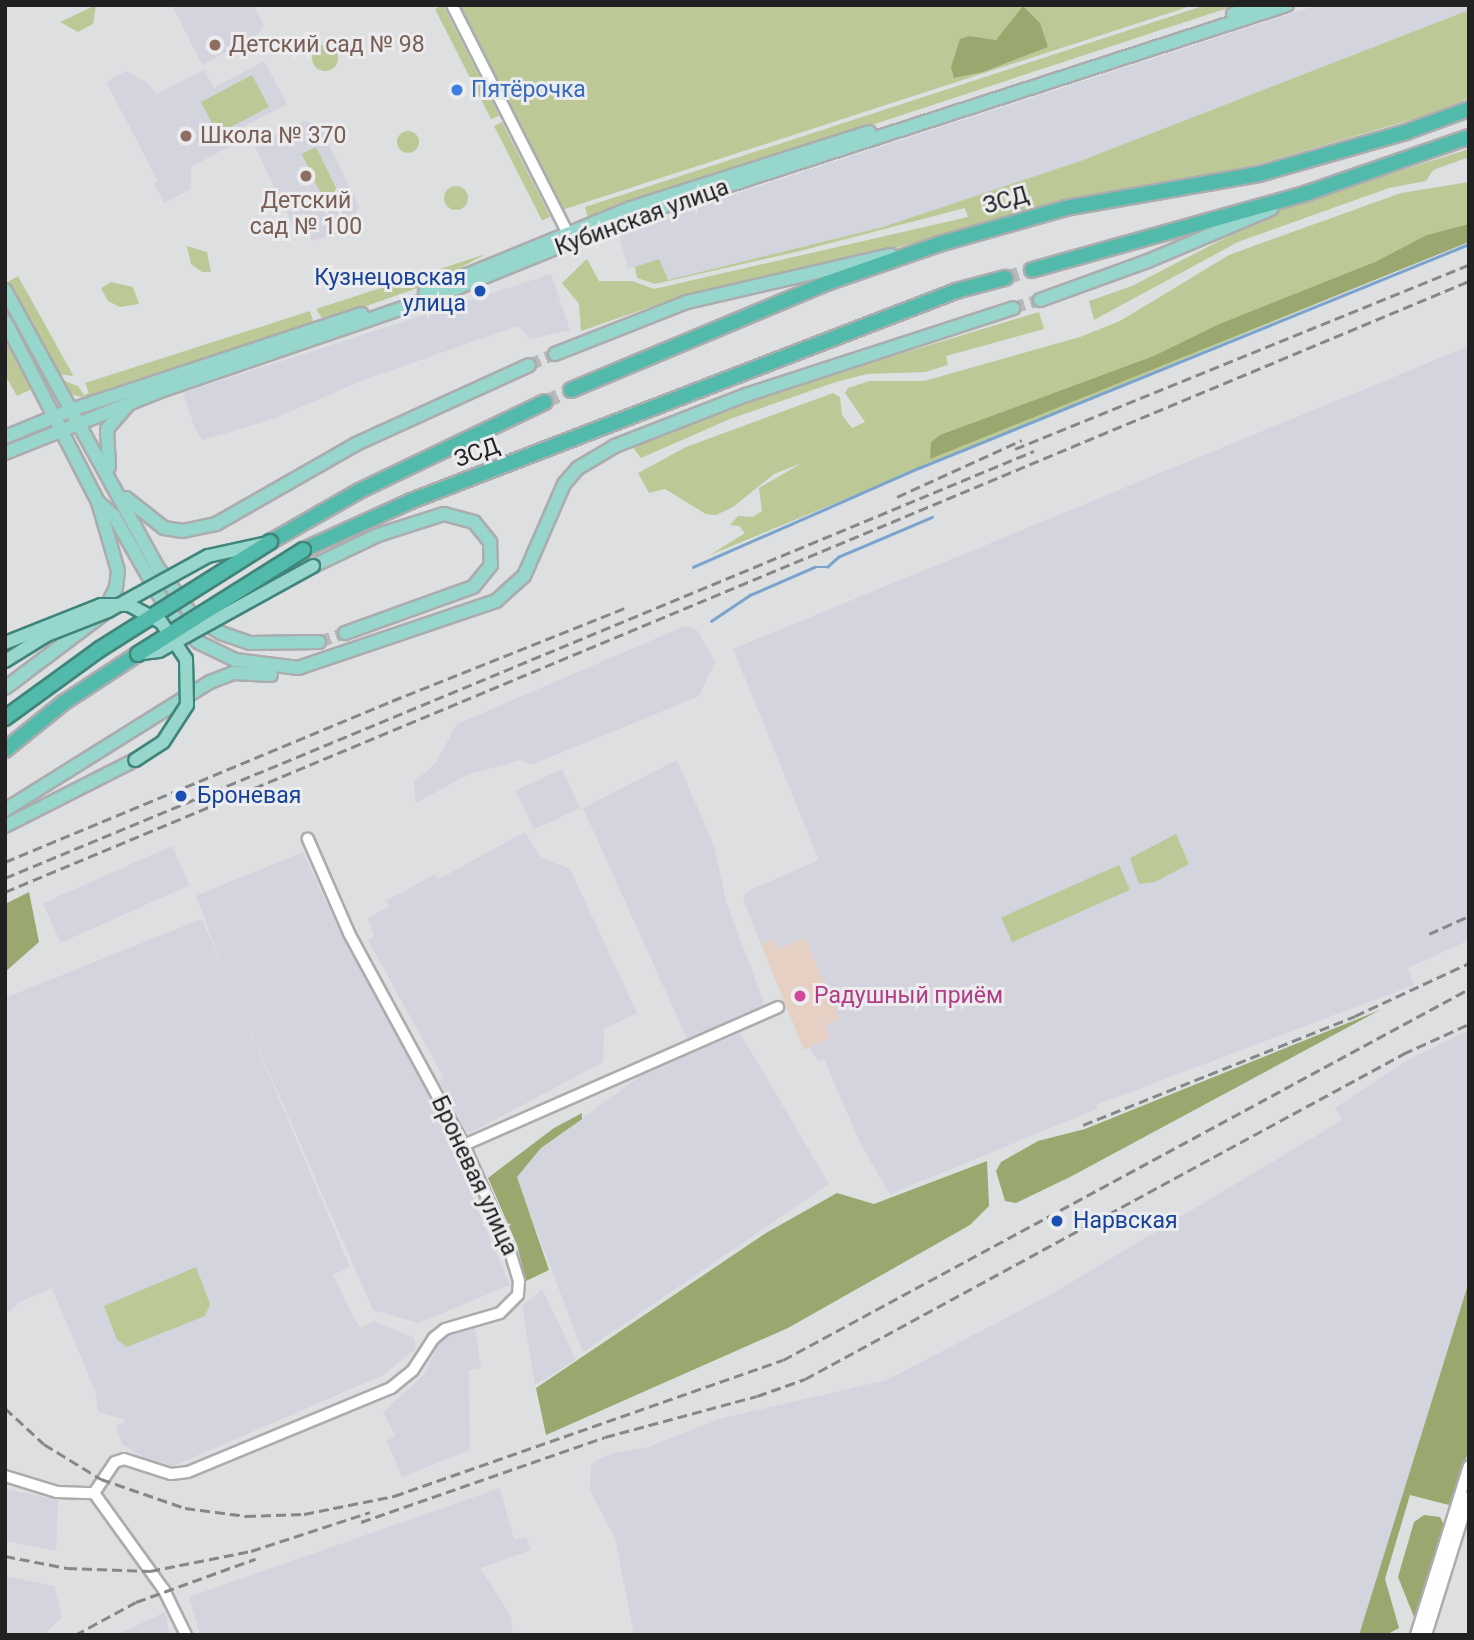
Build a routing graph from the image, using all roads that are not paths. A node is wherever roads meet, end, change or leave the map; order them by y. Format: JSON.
{"nodes":[{"id":1,"x":452,"y":5,"type":"edge"},
{"id":2,"x":1259,"y":5,"type":"edge"},
{"id":3,"x":1287,"y":5,"type":"edge"},
{"id":4,"x":1469,"y":109,"type":"edge"},
{"id":5,"x":1469,"y":137,"type":"edge"},
{"id":6,"x":1307,"y":193,"type":"junction"},
{"id":7,"x":570,"y":237,"type":"junction"},
{"id":8,"x":939,"y":244,"type":"junction"},
{"id":9,"x":1032,"y":270,"type":"tunnel mouth"},
{"id":10,"x":1004,"y":278,"type":"tunnel mouth"},
{"id":11,"x":5,"y":290,"type":"edge"},
{"id":12,"x":1040,"y":300,"type":"tunnel mouth"},
{"id":13,"x":1013,"y":308,"type":"tunnel mouth"},
{"id":14,"x":5,"y":321,"type":"edge"},
{"id":15,"x":555,"y":354,"type":"tunnel mouth"},
{"id":16,"x":529,"y":365,"type":"tunnel mouth"},
{"id":17,"x":571,"y":390,"type":"tunnel mouth"},
{"id":18,"x":545,"y":402,"type":"tunnel mouth"},
{"id":19,"x":129,"y":403,"type":"junction"},
{"id":20,"x":71,"y":410,"type":"junction"},
{"id":21,"x":54,"y":416,"type":"junction"},
{"id":22,"x":78,"y":422,"type":"junction"},
{"id":23,"x":58,"y":430,"type":"junction"},
{"id":24,"x":5,"y":437,"type":"edge"},
{"id":25,"x":5,"y":453,"type":"edge"},
{"id":26,"x":110,"y":474,"type":"junction"},
{"id":27,"x":120,"y":492,"type":"junction"},
{"id":28,"x":98,"y":502,"type":"junction"},
{"id":29,"x":270,"y":542,"type":"junction"},
{"id":30,"x":457,"y":616,"type":"junction"},
{"id":31,"x":345,"y":634,"type":"tunnel mouth"},
{"id":32,"x":319,"y":642,"type":"tunnel mouth"},
{"id":33,"x":5,"y":643,"type":"edge"},
{"id":34,"x":138,"y":654,"type":"junction"},
{"id":35,"x":5,"y":661,"type":"edge"},
{"id":36,"x":5,"y":688,"type":"edge"},
{"id":37,"x":5,"y":718,"type":"edge"},
{"id":38,"x":5,"y":750,"type":"edge"},
{"id":39,"x":5,"y":810,"type":"edge"},
{"id":40,"x":5,"y":826,"type":"edge"},
{"id":41,"x":308,"y":839,"type":"dead end"},
{"id":42,"x":778,"y":1007,"type":"dead end"},
{"id":43,"x":464,"y":1144,"type":"junction"},
{"id":44,"x":1469,"y":1466,"type":"edge"},
{"id":45,"x":5,"y":1476,"type":"edge"},
{"id":46,"x":94,"y":1493,"type":"junction"},
{"id":47,"x":1469,"y":1497,"type":"edge"},
{"id":48,"x":186,"y":1635,"type":"edge"},
{"id":49,"x":1416,"y":1635,"type":"edge"},
{"id":50,"x":1426,"y":1635,"type":"edge"}],
"edges":[{"from":1,"to":7,"type":"street"},
{"from":2,"to":7,"type":"main road","name":"Кубинская улица"},
{"from":3,"to":7,"type":"main road","name":"Кубинская улица"},
{"from":4,"to":8,"type":"highway","name":"ЗСД"},
{"from":5,"to":6,"type":"highway"},
{"from":6,"to":9,"type":"highway"},
{"from":6,"to":12,"type":"main road"},
{"from":7,"to":19,"type":"main road","name":"Кубинская улица"},
{"from":7,"to":20,"type":"main road","name":"Кубинская улица"},
{"from":8,"to":15,"type":"main road"},
{"from":8,"to":17,"type":"highway","name":"ЗСД"},
{"from":10,"to":34,"type":"highway","name":"ЗСД","bridge":true},
{"from":11,"to":20,"type":"main road"},
{"from":13,"to":30,"type":"main road"},
{"from":14,"to":21,"type":"main road"},
{"from":16,"to":27,"type":"main road"},
{"from":18,"to":29,"type":"highway","name":"ЗСД"},
{"from":19,"to":22,"type":"main road","name":"Кубинская улица"},
{"from":19,"to":26,"type":"main road"},
{"from":20,"to":21,"type":"main road","name":"Кубинская улица"},
{"from":20,"to":22,"type":"main road"},
{"from":21,"to":23,"type":"main road"},
{"from":21,"to":24,"type":"main road","name":"Кубинская улица"},
{"from":22,"to":23,"type":"main road","name":"Кубинская улица"},
{"from":22,"to":26,"type":"main road"},
{"from":23,"to":25,"type":"main road","name":"Кубинская улица"},
{"from":23,"to":28,"type":"main road"},
{"from":26,"to":27,"type":"main road"},
{"from":27,"to":32,"type":"main road"},
{"from":28,"to":30,"type":"main road"},
{"from":28,"to":36,"type":"main road"},
{"from":29,"to":35,"type":"main road","bridge":true},
{"from":29,"to":37,"type":"highway","name":"ЗСД","bridge":true},
{"from":30,"to":39,"type":"main road"},
{"from":31,"to":34,"type":"main road","bridge":true},
{"from":33,"to":40,"type":"main road","bridge":true},
{"from":34,"to":38,"type":"highway","name":"ЗСД"},
{"from":41,"to":43,"type":"street","name":"Броневая улица"},
{"from":42,"to":43,"type":"street"},
{"from":43,"to":46,"type":"street","name":"Броневая улица"},
{"from":44,"to":49,"type":"street"},
{"from":45,"to":46,"type":"street"},
{"from":46,"to":48,"type":"street"},
{"from":47,"to":50,"type":"street"}]}
